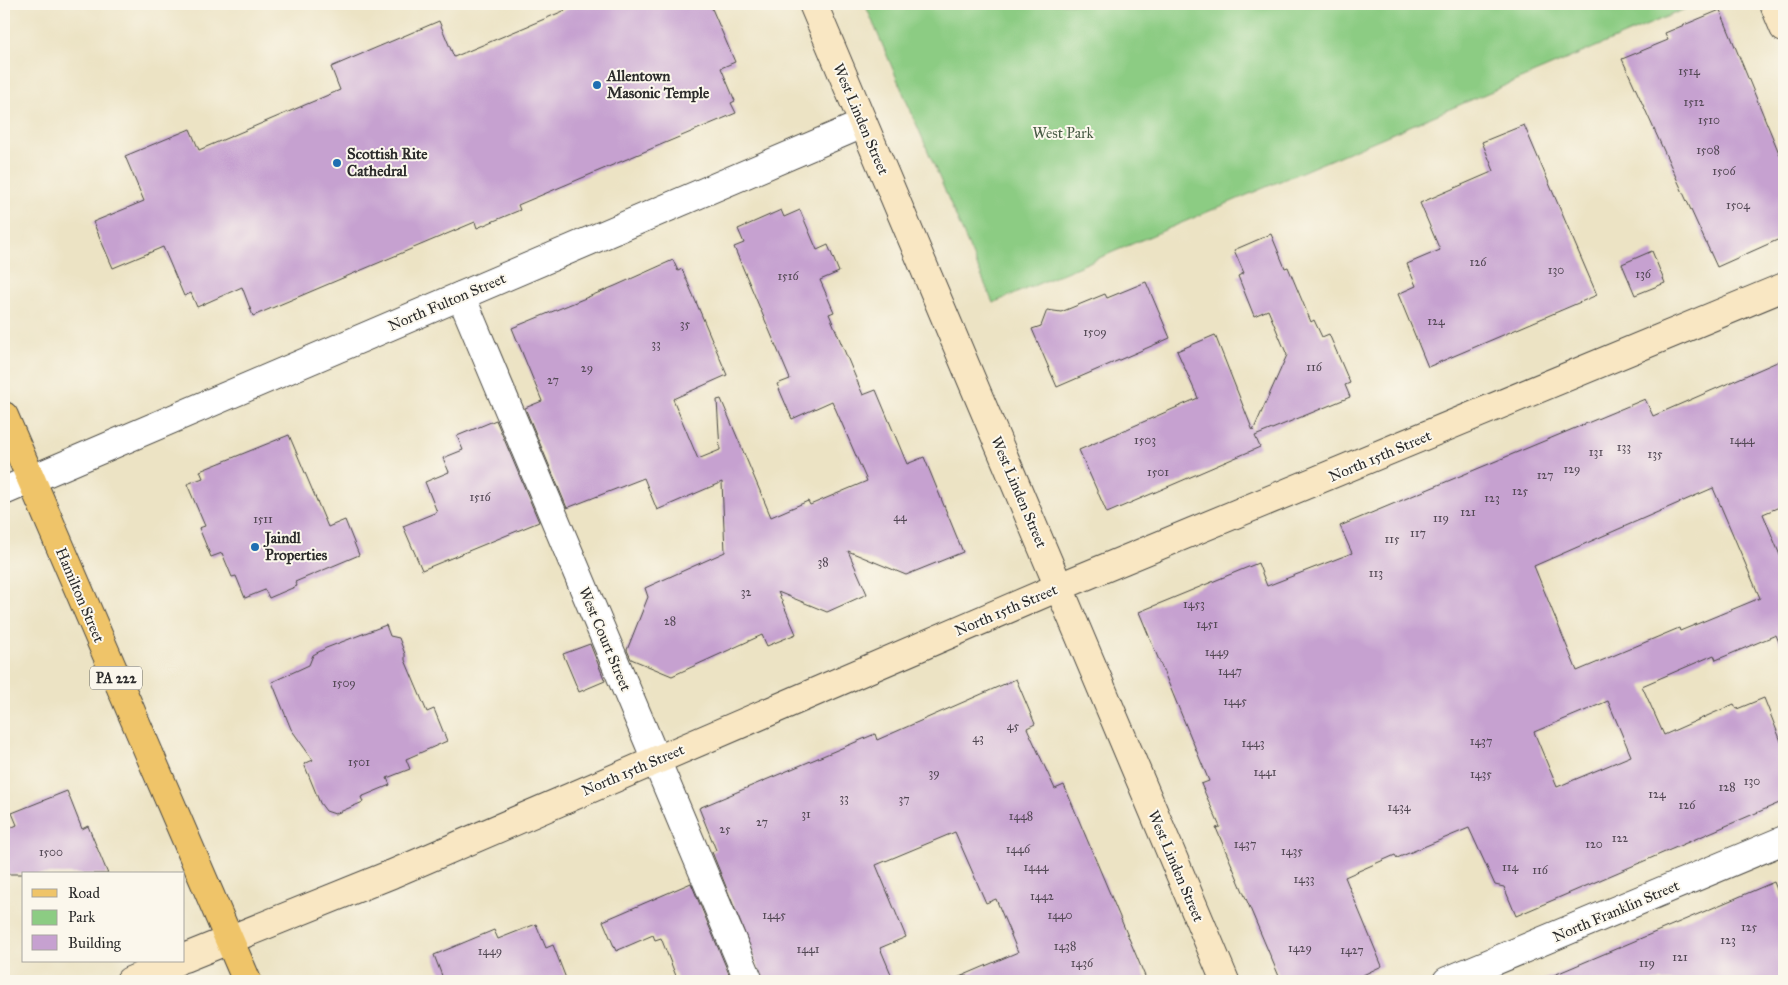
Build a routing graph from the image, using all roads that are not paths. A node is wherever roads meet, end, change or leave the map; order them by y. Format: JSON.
{"nodes":[{"id":1,"x":813,"y":4,"type":"edge"},
{"id":2,"x":1774,"y":4,"type":"edge"},
{"id":3,"x":1784,"y":28,"type":"edge"},
{"id":4,"x":863,"y":124,"type":"junction"},
{"id":5,"x":1784,"y":287,"type":"edge"},
{"id":6,"x":460,"y":296,"type":"junction"},
{"id":7,"x":4,"y":416,"type":"edge"},
{"id":8,"x":30,"y":480,"type":"junction"},
{"id":9,"x":4,"y":491,"type":"edge"},
{"id":10,"x":1059,"y":587,"type":"junction"},
{"id":11,"x":656,"y":760,"type":"junction"},
{"id":12,"x":1784,"y":840,"type":"edge"},
{"id":13,"x":229,"y":939,"type":"junction"},
{"id":14,"x":185,"y":958,"type":"edge"},
{"id":15,"x":175,"y":962,"type":"edge"},
{"id":16,"x":130,"y":981,"type":"edge"},
{"id":17,"x":248,"y":981,"type":"edge"},
{"id":18,"x":749,"y":981,"type":"edge"},
{"id":19,"x":1225,"y":981,"type":"edge"},
{"id":20,"x":1447,"y":981,"type":"edge"}],
"edges":[{"from":1,"to":4,"type":"main road","name":"West Linden Street"},
{"from":2,"to":3,"type":"main road"},
{"from":4,"to":6,"type":"street","name":"North Fulton Street"},
{"from":4,"to":10,"type":"main road","name":"West Linden Street"},
{"from":5,"to":10,"type":"main road","name":"North 15th Street"},
{"from":6,"to":8,"type":"street","name":"North Fulton Street"},
{"from":6,"to":11,"type":"street","name":"West Court Street"},
{"from":7,"to":8,"type":"main road","name":"Hamilton Street","number":"PA 222"},
{"from":8,"to":9,"type":"street","name":"North Fulton Street"},
{"from":8,"to":13,"type":"main road","name":"Hamilton Street","number":"PA 222"},
{"from":10,"to":11,"type":"main road","name":"North 15th Street"},
{"from":10,"to":19,"type":"main road","name":"West Linden Street"},
{"from":11,"to":13,"type":"main road","name":"North 15th Street"},
{"from":11,"to":18,"type":"street","name":"West Court Street"},
{"from":12,"to":20,"type":"street","name":"North Franklin Street"},
{"from":13,"to":14,"type":"main road","name":"North 15th Street"},
{"from":13,"to":17,"type":"main road","number":"PA 222"},
{"from":15,"to":16,"type":"main road"}]}
